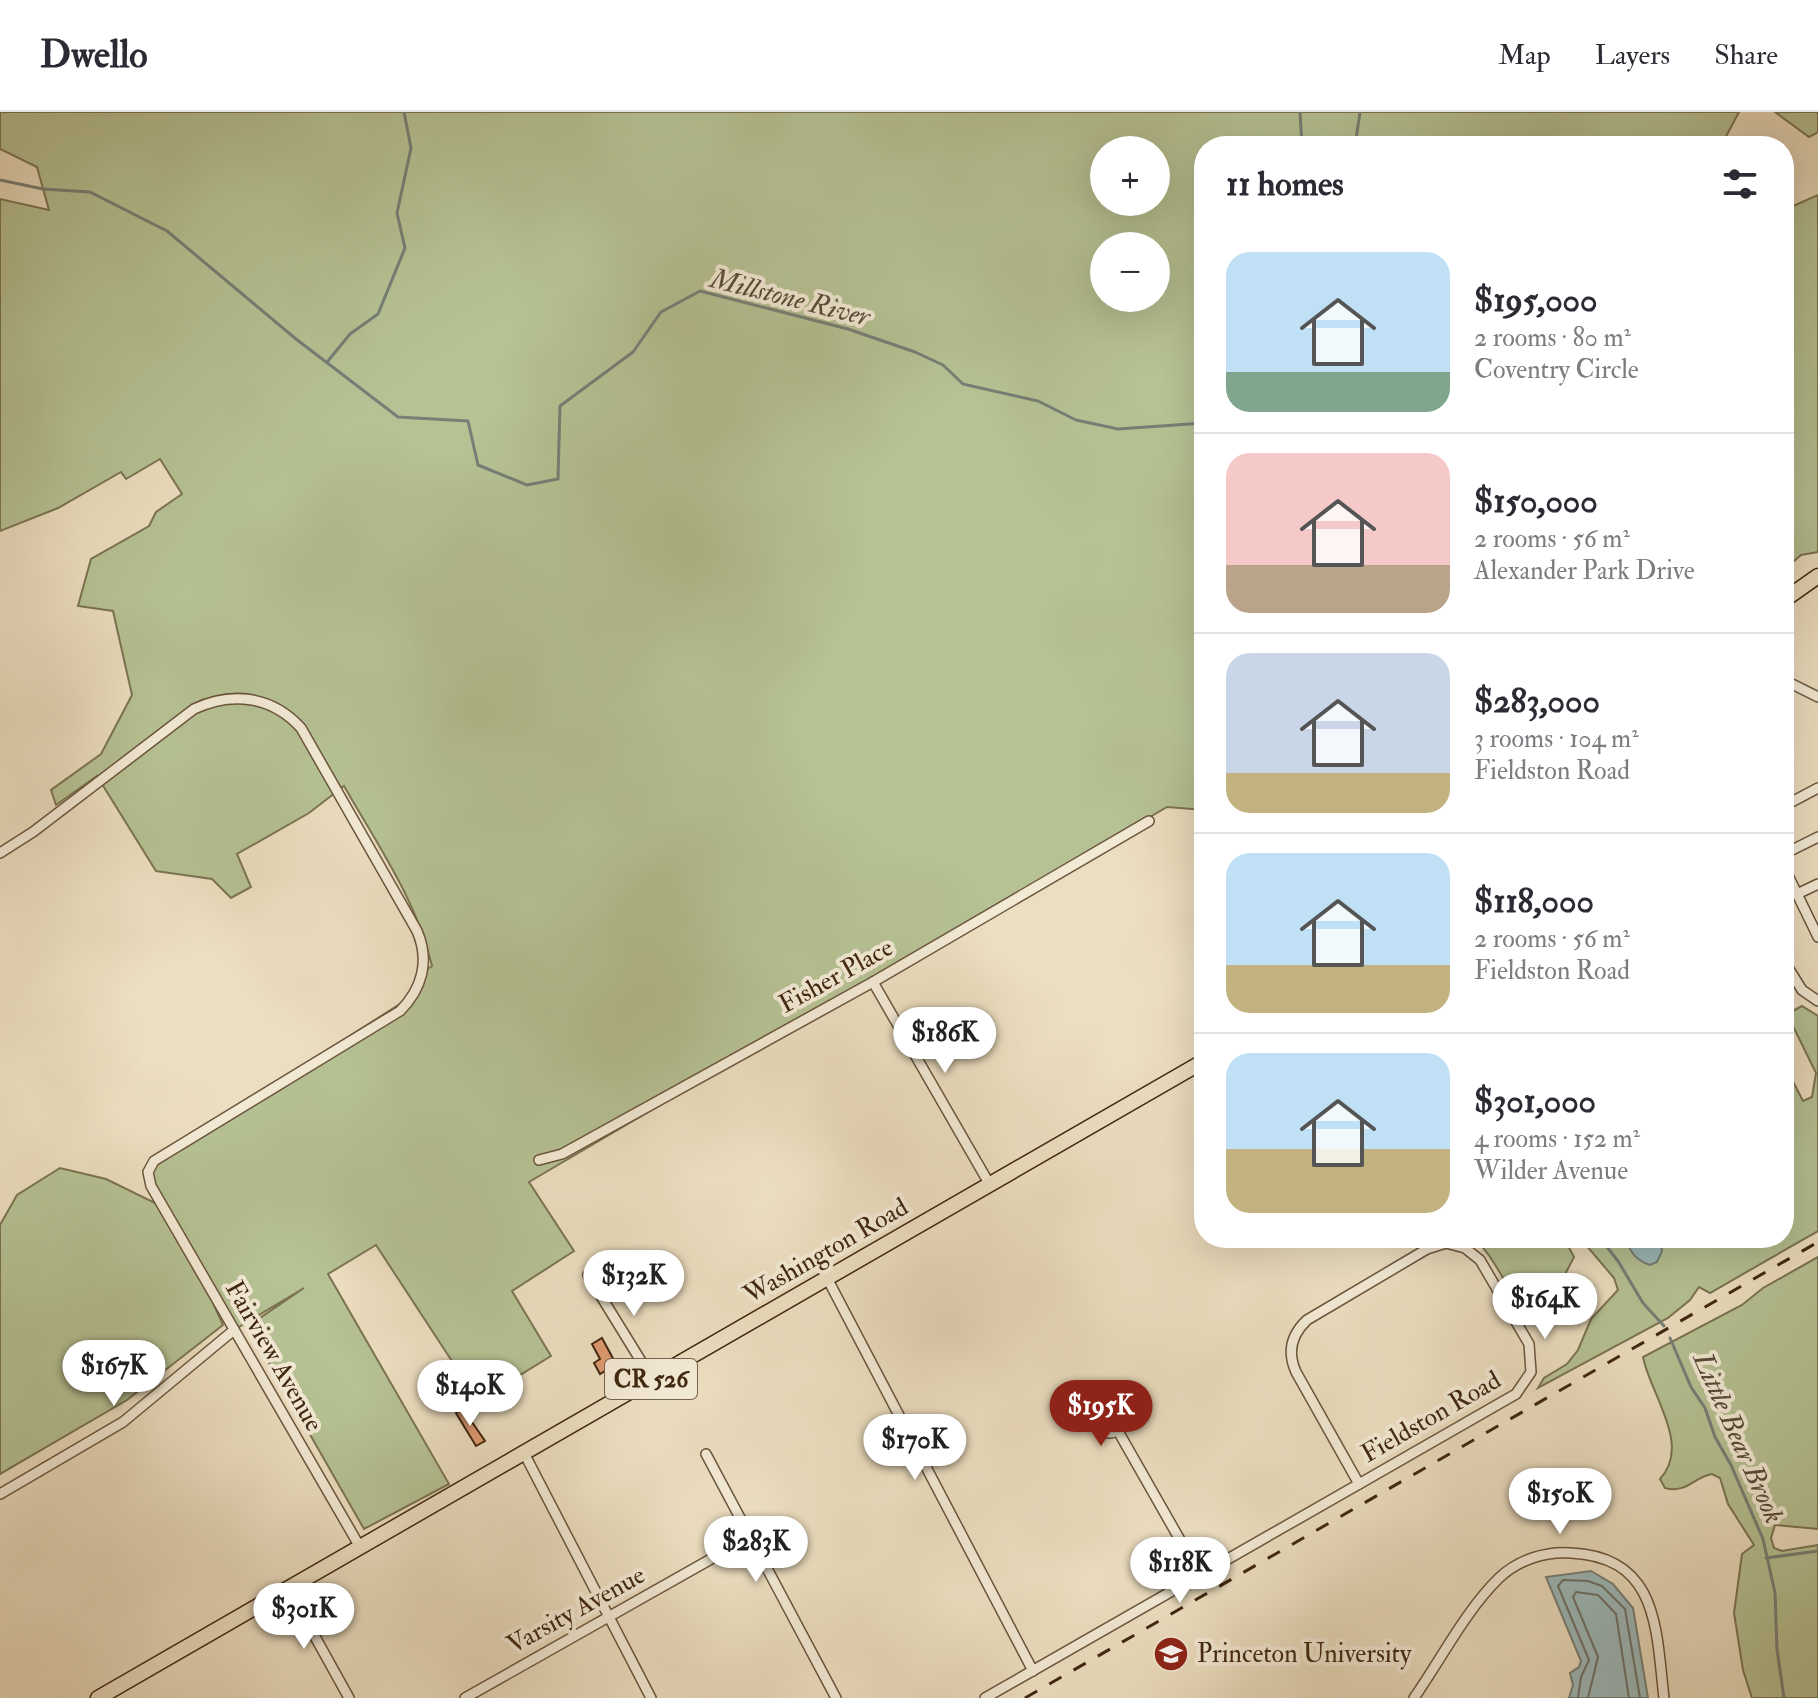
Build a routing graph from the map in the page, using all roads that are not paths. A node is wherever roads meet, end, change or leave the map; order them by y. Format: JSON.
{"nodes":[{"id":1,"x":1818,"y":576,"type":"edge"},
{"id":2,"x":1794,"y":594,"type":"edge"},
{"id":3,"x":1794,"y":685,"type":"edge"},
{"id":4,"x":1818,"y":697,"type":"edge"},
{"id":5,"x":1818,"y":788,"type":"edge"},
{"id":6,"x":1794,"y":801,"type":"edge"},
{"id":7,"x":1149,"y":821,"type":"dead end"},
{"id":8,"x":1818,"y":837,"type":"edge"},
{"id":9,"x":1794,"y":849,"type":"edge"},
{"id":10,"x":0,"y":853,"type":"edge"},
{"id":11,"x":1818,"y":884,"type":"edge"},
{"id":12,"x":1794,"y":888,"type":"edge"},
{"id":13,"x":1797,"y":894,"type":"junction"},
{"id":14,"x":1818,"y":937,"type":"edge"},
{"id":15,"x":1794,"y":977,"type":"edge"},
{"id":16,"x":873,"y":982,"type":"junction"},
{"id":17,"x":1818,"y":1001,"type":"edge"},
{"id":18,"x":1194,"y":1067,"type":"edge"},
{"id":19,"x":539,"y":1160,"type":"dead end"},
{"id":20,"x":990,"y":1185,"type":"junction"},
{"id":21,"x":1430,"y":1248,"type":"edge"},
{"id":22,"x":1465,"y":1248,"type":"edge"},
{"id":23,"x":588,"y":1275,"type":"dead end"},
{"id":24,"x":827,"y":1278,"type":"junction"},
{"id":25,"x":234,"y":1330,"type":"junction"},
{"id":26,"x":652,"y":1379,"type":"junction"},
{"id":27,"x":1118,"y":1431,"type":"dead end"},
{"id":28,"x":524,"y":1453,"type":"junction"},
{"id":29,"x":706,"y":1454,"type":"dead end"},
{"id":30,"x":1359,"y":1484,"type":"junction"},
{"id":31,"x":0,"y":1494,"type":"edge"},
{"id":32,"x":750,"y":1537,"type":"junction"},
{"id":33,"x":360,"y":1547,"type":"junction"},
{"id":34,"x":1200,"y":1575,"type":"junction"},
{"id":35,"x":288,"y":1588,"type":"junction"},
{"id":36,"x":609,"y":1617,"type":"junction"},
{"id":37,"x":1033,"y":1671,"type":"junction"},
{"id":38,"x":98,"y":1698,"type":"edge"},
{"id":39,"x":349,"y":1698,"type":"edge"},
{"id":40,"x":465,"y":1698,"type":"edge"},
{"id":41,"x":651,"y":1698,"type":"edge"},
{"id":42,"x":836,"y":1698,"type":"edge"},
{"id":43,"x":985,"y":1698,"type":"edge"},
{"id":44,"x":1414,"y":1698,"type":"edge"},
{"id":45,"x":1664,"y":1698,"type":"edge"}],
"edges":[{"from":1,"to":2,"type":"main road"},
{"from":3,"to":4,"type":"street"},
{"from":5,"to":6,"type":"street"},
{"from":7,"to":16,"type":"street","name":"Fisher Place"},
{"from":8,"to":9,"type":"street"},
{"from":10,"to":25,"type":"street","name":"Fairview Avenue"},
{"from":11,"to":13,"type":"street"},
{"from":12,"to":13,"type":"street"},
{"from":13,"to":14,"type":"street"},
{"from":15,"to":17,"type":"street"},
{"from":16,"to":19,"type":"street","name":"Fisher Place"},
{"from":16,"to":20,"type":"street"},
{"from":18,"to":20,"type":"main road","name":"Washington Road","number":"CR 526"},
{"from":20,"to":24,"type":"main road","name":"Washington Road","number":"CR 526"},
{"from":21,"to":30,"type":"street","name":"Fieldston Road"},
{"from":22,"to":30,"type":"street","name":"Fieldston Road"},
{"from":23,"to":26,"type":"street"},
{"from":24,"to":26,"type":"main road","name":"Washington Road","number":"CR 526"},
{"from":24,"to":37,"type":"street"},
{"from":25,"to":31,"type":"street"},
{"from":25,"to":33,"type":"street","name":"Fairview Avenue"},
{"from":26,"to":28,"type":"main road","name":"Washington Road","number":"CR 526"},
{"from":27,"to":34,"type":"street"},
{"from":28,"to":33,"type":"main road","name":"Washington Road","number":"CR 526"},
{"from":28,"to":36,"type":"street"},
{"from":29,"to":32,"type":"street"},
{"from":30,"to":34,"type":"street","name":"Fieldston Road"},
{"from":32,"to":36,"type":"street","name":"Varsity Avenue"},
{"from":32,"to":42,"type":"street"},
{"from":33,"to":35,"type":"main road","name":"Washington Road","number":"CR 526"},
{"from":34,"to":37,"type":"street","name":"Fieldston Road"},
{"from":35,"to":38,"type":"main road","name":"Washington Road","number":"CR 526"},
{"from":35,"to":39,"type":"street"},
{"from":36,"to":40,"type":"street","name":"Varsity Avenue"},
{"from":36,"to":41,"type":"street"},
{"from":37,"to":43,"type":"street","name":"Fieldston Road"},
{"from":44,"to":45,"type":"street"}]}
